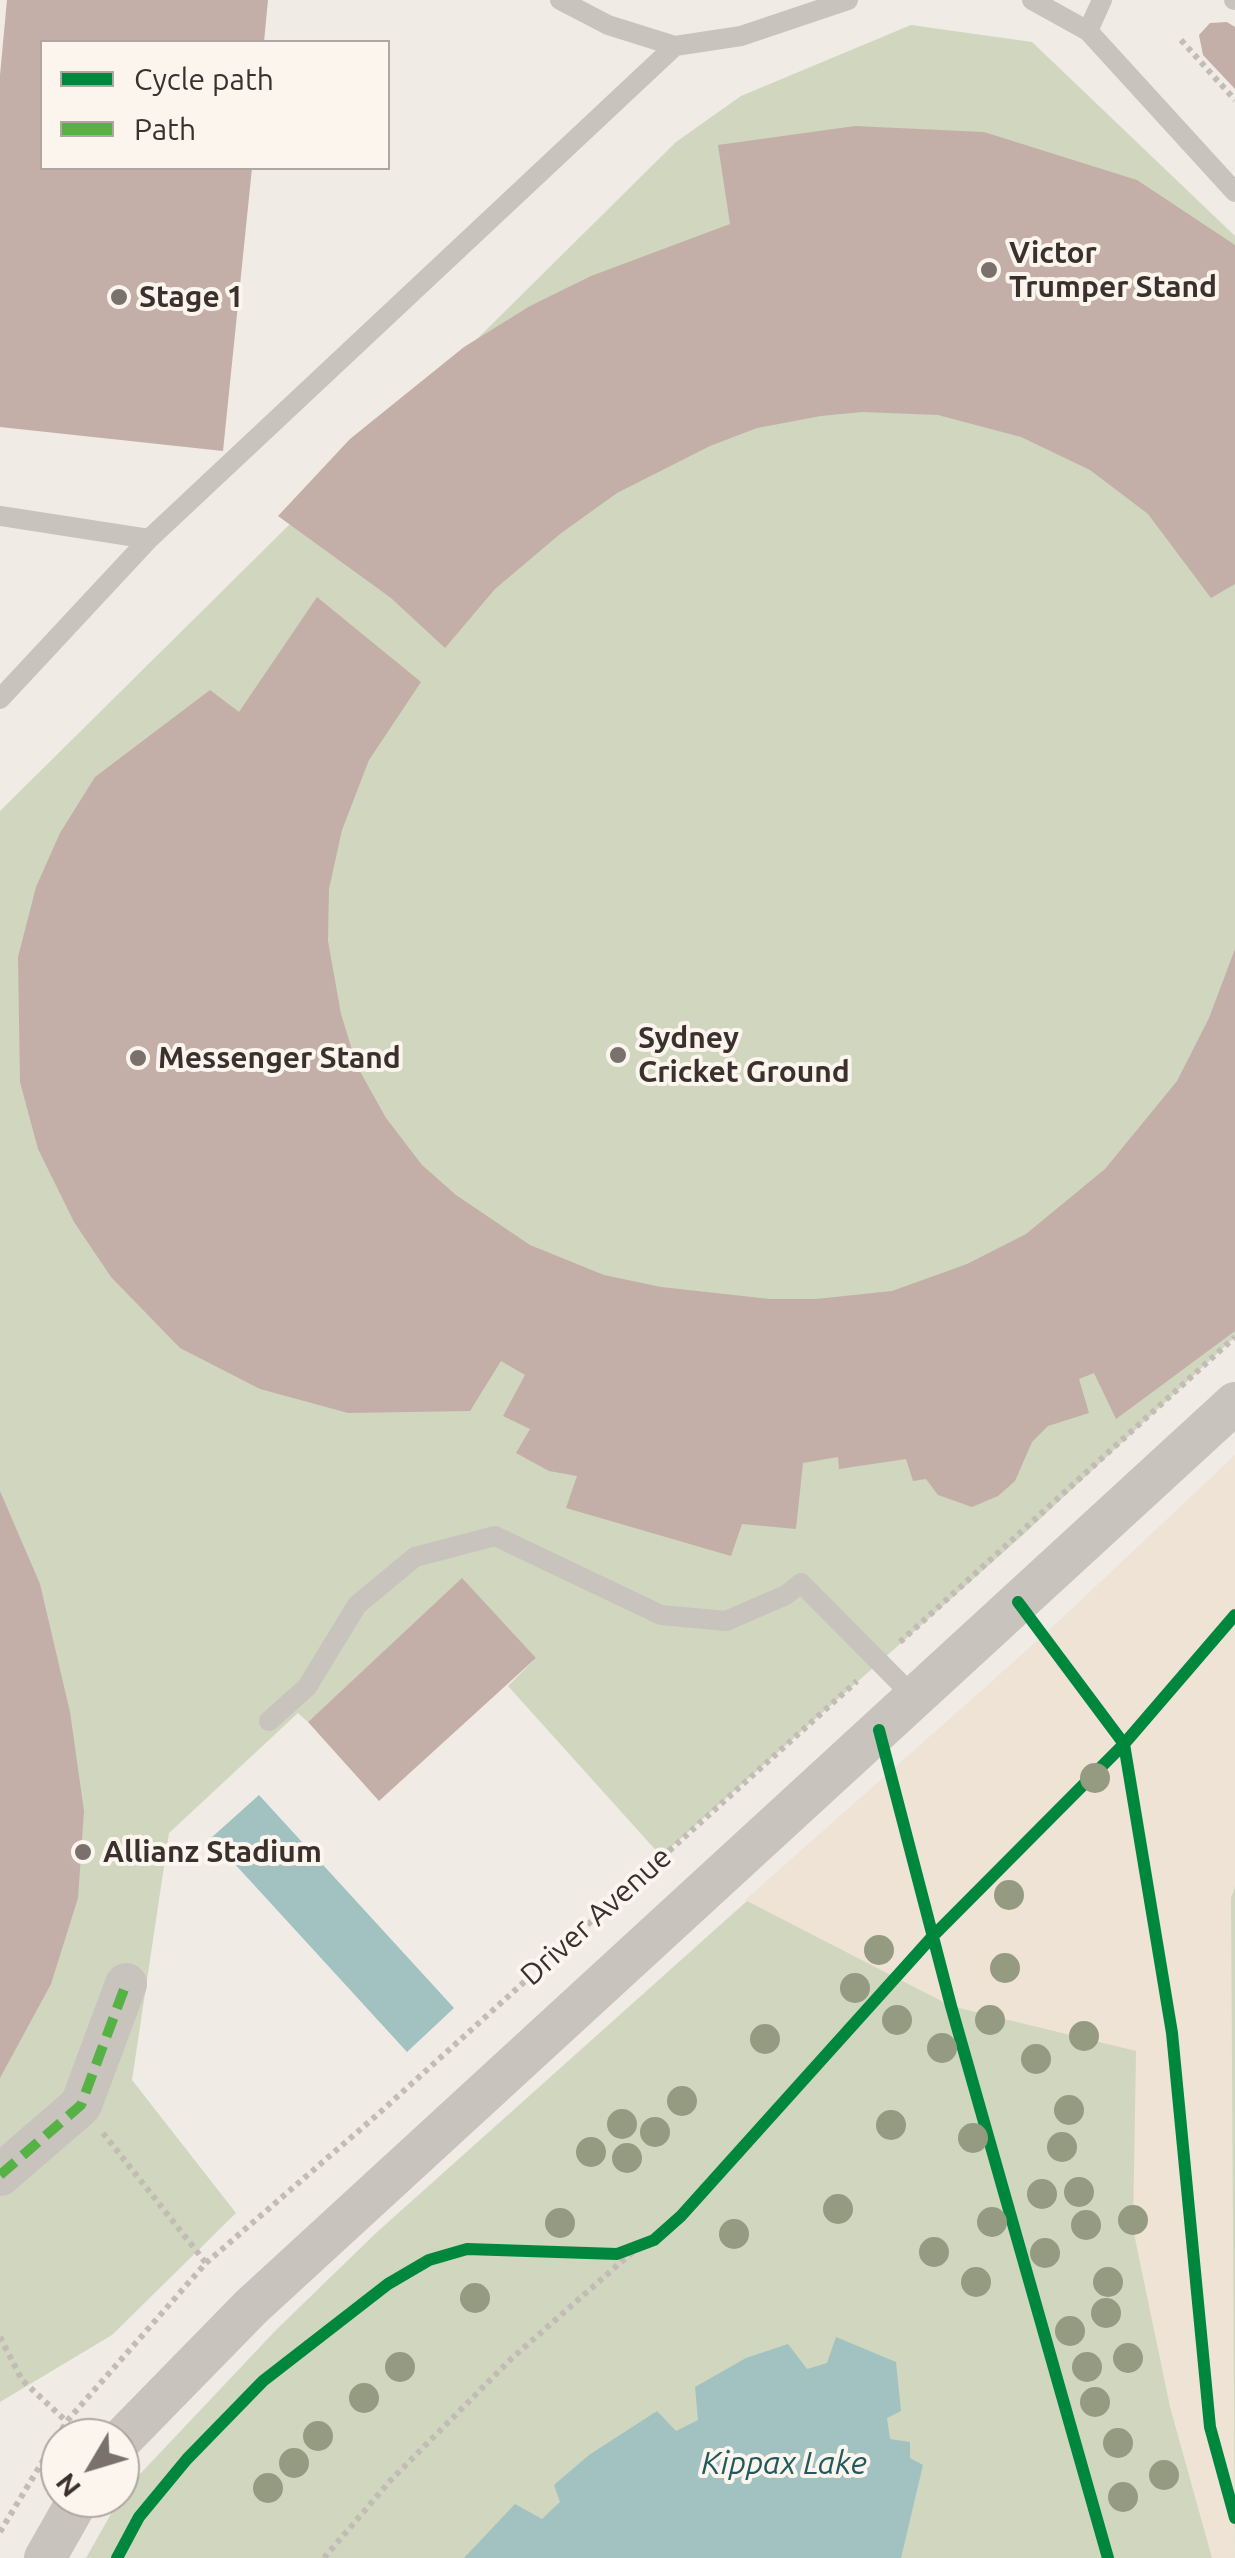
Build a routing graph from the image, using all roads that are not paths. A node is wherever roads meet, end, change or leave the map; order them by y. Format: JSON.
{"nodes":[{"id":1,"x":560,"y":0,"type":"edge"},
{"id":2,"x":848,"y":0,"type":"edge"},
{"id":3,"x":1032,"y":0,"type":"edge"},
{"id":4,"x":1102,"y":0,"type":"edge"},
{"id":5,"x":1088,"y":31,"type":"junction"},
{"id":6,"x":675,"y":46,"type":"junction"},
{"id":7,"x":1235,"y":192,"type":"edge"},
{"id":8,"x":0,"y":516,"type":"edge"},
{"id":9,"x":149,"y":539,"type":"junction"},
{"id":10,"x":0,"y":699,"type":"edge"},
{"id":11,"x":1235,"y":1403,"type":"edge"},
{"id":12,"x":914,"y":1697,"type":"junction"},
{"id":13,"x":269,"y":1721,"type":"dead end"},
{"id":14,"x":126,"y":1984,"type":"dead end"},
{"id":15,"x":0,"y":2174,"type":"edge"},
{"id":16,"x":140,"y":2418,"type":"edge"},
{"id":17,"x":67,"y":2518,"type":"edge"},
{"id":18,"x":44,"y":2558,"type":"edge"}],
"edges":[{"from":1,"to":6,"type":"lane"},
{"from":2,"to":6,"type":"lane"},
{"from":3,"to":5,"type":"lane"},
{"from":4,"to":5,"type":"lane"},
{"from":5,"to":7,"type":"lane"},
{"from":6,"to":9,"type":"lane"},
{"from":8,"to":9,"type":"lane"},
{"from":9,"to":10,"type":"lane"},
{"from":11,"to":12,"type":"street","name":"Driver Avenue"},
{"from":12,"to":13,"type":"lane"},
{"from":12,"to":16,"type":"street","name":"Driver Avenue"},
{"from":14,"to":15,"type":"street"},
{"from":17,"to":18,"type":"street"}]}
